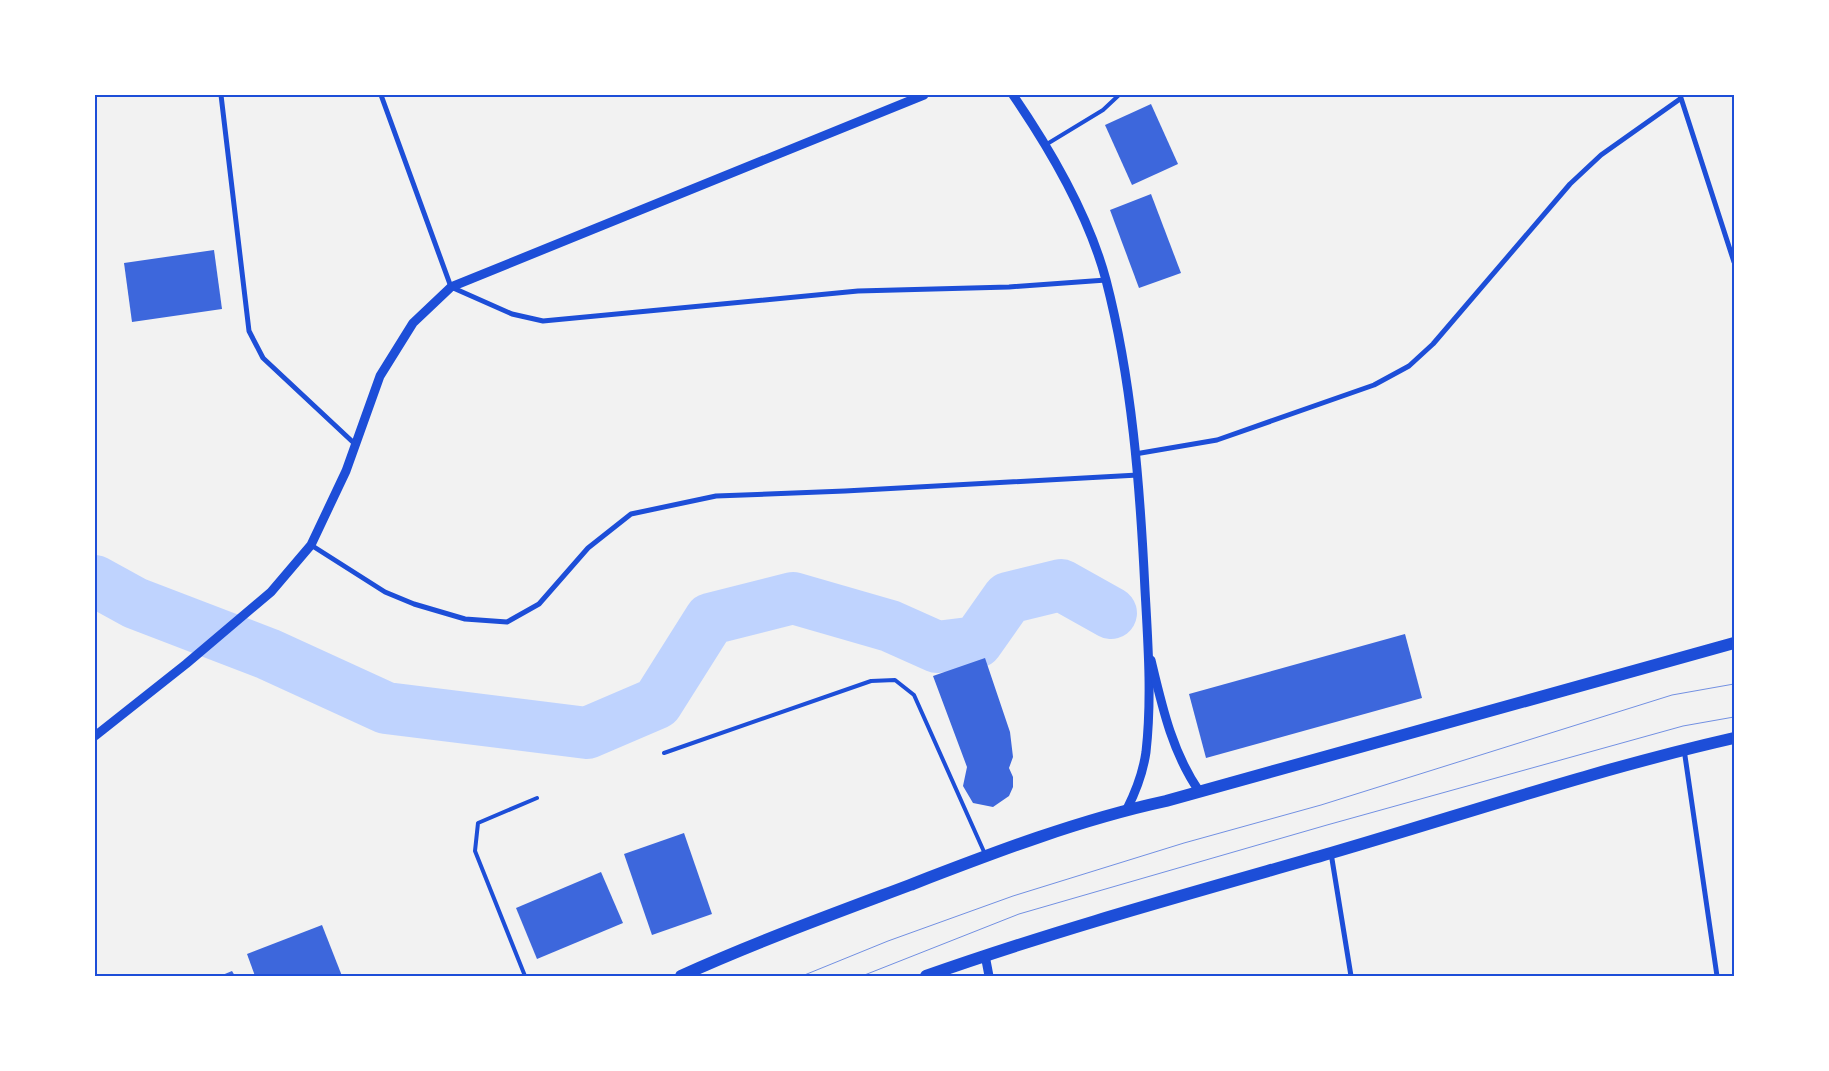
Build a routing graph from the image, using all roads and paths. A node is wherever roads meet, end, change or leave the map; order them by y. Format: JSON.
{"nodes":[{"id":1,"x":221,"y":95,"type":"edge"},
{"id":2,"x":381,"y":95,"type":"edge"},
{"id":3,"x":924,"y":95,"type":"edge"},
{"id":4,"x":1013,"y":95,"type":"edge"},
{"id":5,"x":1119,"y":95,"type":"edge"},
{"id":6,"x":1680,"y":97,"type":"edge"},
{"id":7,"x":1047,"y":144,"type":"junction"},
{"id":8,"x":1734,"y":262,"type":"edge"},
{"id":9,"x":1106,"y":280,"type":"junction"},
{"id":10,"x":451,"y":288,"type":"junction"},
{"id":11,"x":356,"y":445,"type":"junction"},
{"id":12,"x":1135,"y":454,"type":"junction"},
{"id":13,"x":1139,"y":475,"type":"junction"},
{"id":14,"x":311,"y":545,"type":"junction"},
{"id":15,"x":1734,"y":643,"type":"edge"},
{"id":16,"x":1148,"y":646,"type":"junction"},
{"id":17,"x":95,"y":736,"type":"edge"},
{"id":18,"x":1734,"y":738,"type":"edge"},
{"id":19,"x":1684,"y":749,"type":"junction"},
{"id":20,"x":664,"y":753,"type":"dead end"},
{"id":21,"x":1199,"y":791,"type":"junction"},
{"id":22,"x":537,"y":798,"type":"dead end"},
{"id":23,"x":1127,"y":809,"type":"junction"},
{"id":24,"x":1331,"y":853,"type":"junction"},
{"id":25,"x":986,"y":856,"type":"junction"},
{"id":26,"x":985,"y":955,"type":"junction"},
{"id":27,"x":526,"y":976,"type":"edge"},
{"id":28,"x":680,"y":976,"type":"edge"},
{"id":29,"x":926,"y":976,"type":"edge"},
{"id":30,"x":989,"y":976,"type":"edge"},
{"id":31,"x":1351,"y":976,"type":"edge"},
{"id":32,"x":1717,"y":976,"type":"edge"}],
"edges":[{"from":1,"to":11,"type":"street"},
{"from":2,"to":10,"type":"street"},
{"from":3,"to":10,"type":"street"},
{"from":4,"to":7,"type":"street"},
{"from":5,"to":7,"type":"lane"},
{"from":6,"to":8,"type":"street"},
{"from":6,"to":12,"type":"street"},
{"from":7,"to":9,"type":"street"},
{"from":9,"to":10,"type":"street"},
{"from":9,"to":12,"type":"street"},
{"from":10,"to":11,"type":"street"},
{"from":11,"to":14,"type":"street"},
{"from":12,"to":13,"type":"street"},
{"from":13,"to":14,"type":"street"},
{"from":13,"to":16,"type":"street"},
{"from":14,"to":17,"type":"street"},
{"from":15,"to":21,"type":"main road"},
{"from":16,"to":21,"type":"street"},
{"from":16,"to":23,"type":"street"},
{"from":18,"to":19,"type":"main road"},
{"from":19,"to":24,"type":"main road"},
{"from":19,"to":32,"type":"street"},
{"from":20,"to":25,"type":"lane"},
{"from":21,"to":23,"type":"main road"},
{"from":22,"to":27,"type":"lane"},
{"from":23,"to":25,"type":"main road"},
{"from":24,"to":26,"type":"main road"},
{"from":24,"to":31,"type":"street"},
{"from":25,"to":28,"type":"main road"},
{"from":26,"to":29,"type":"main road"},
{"from":26,"to":30,"type":"street"}]}
